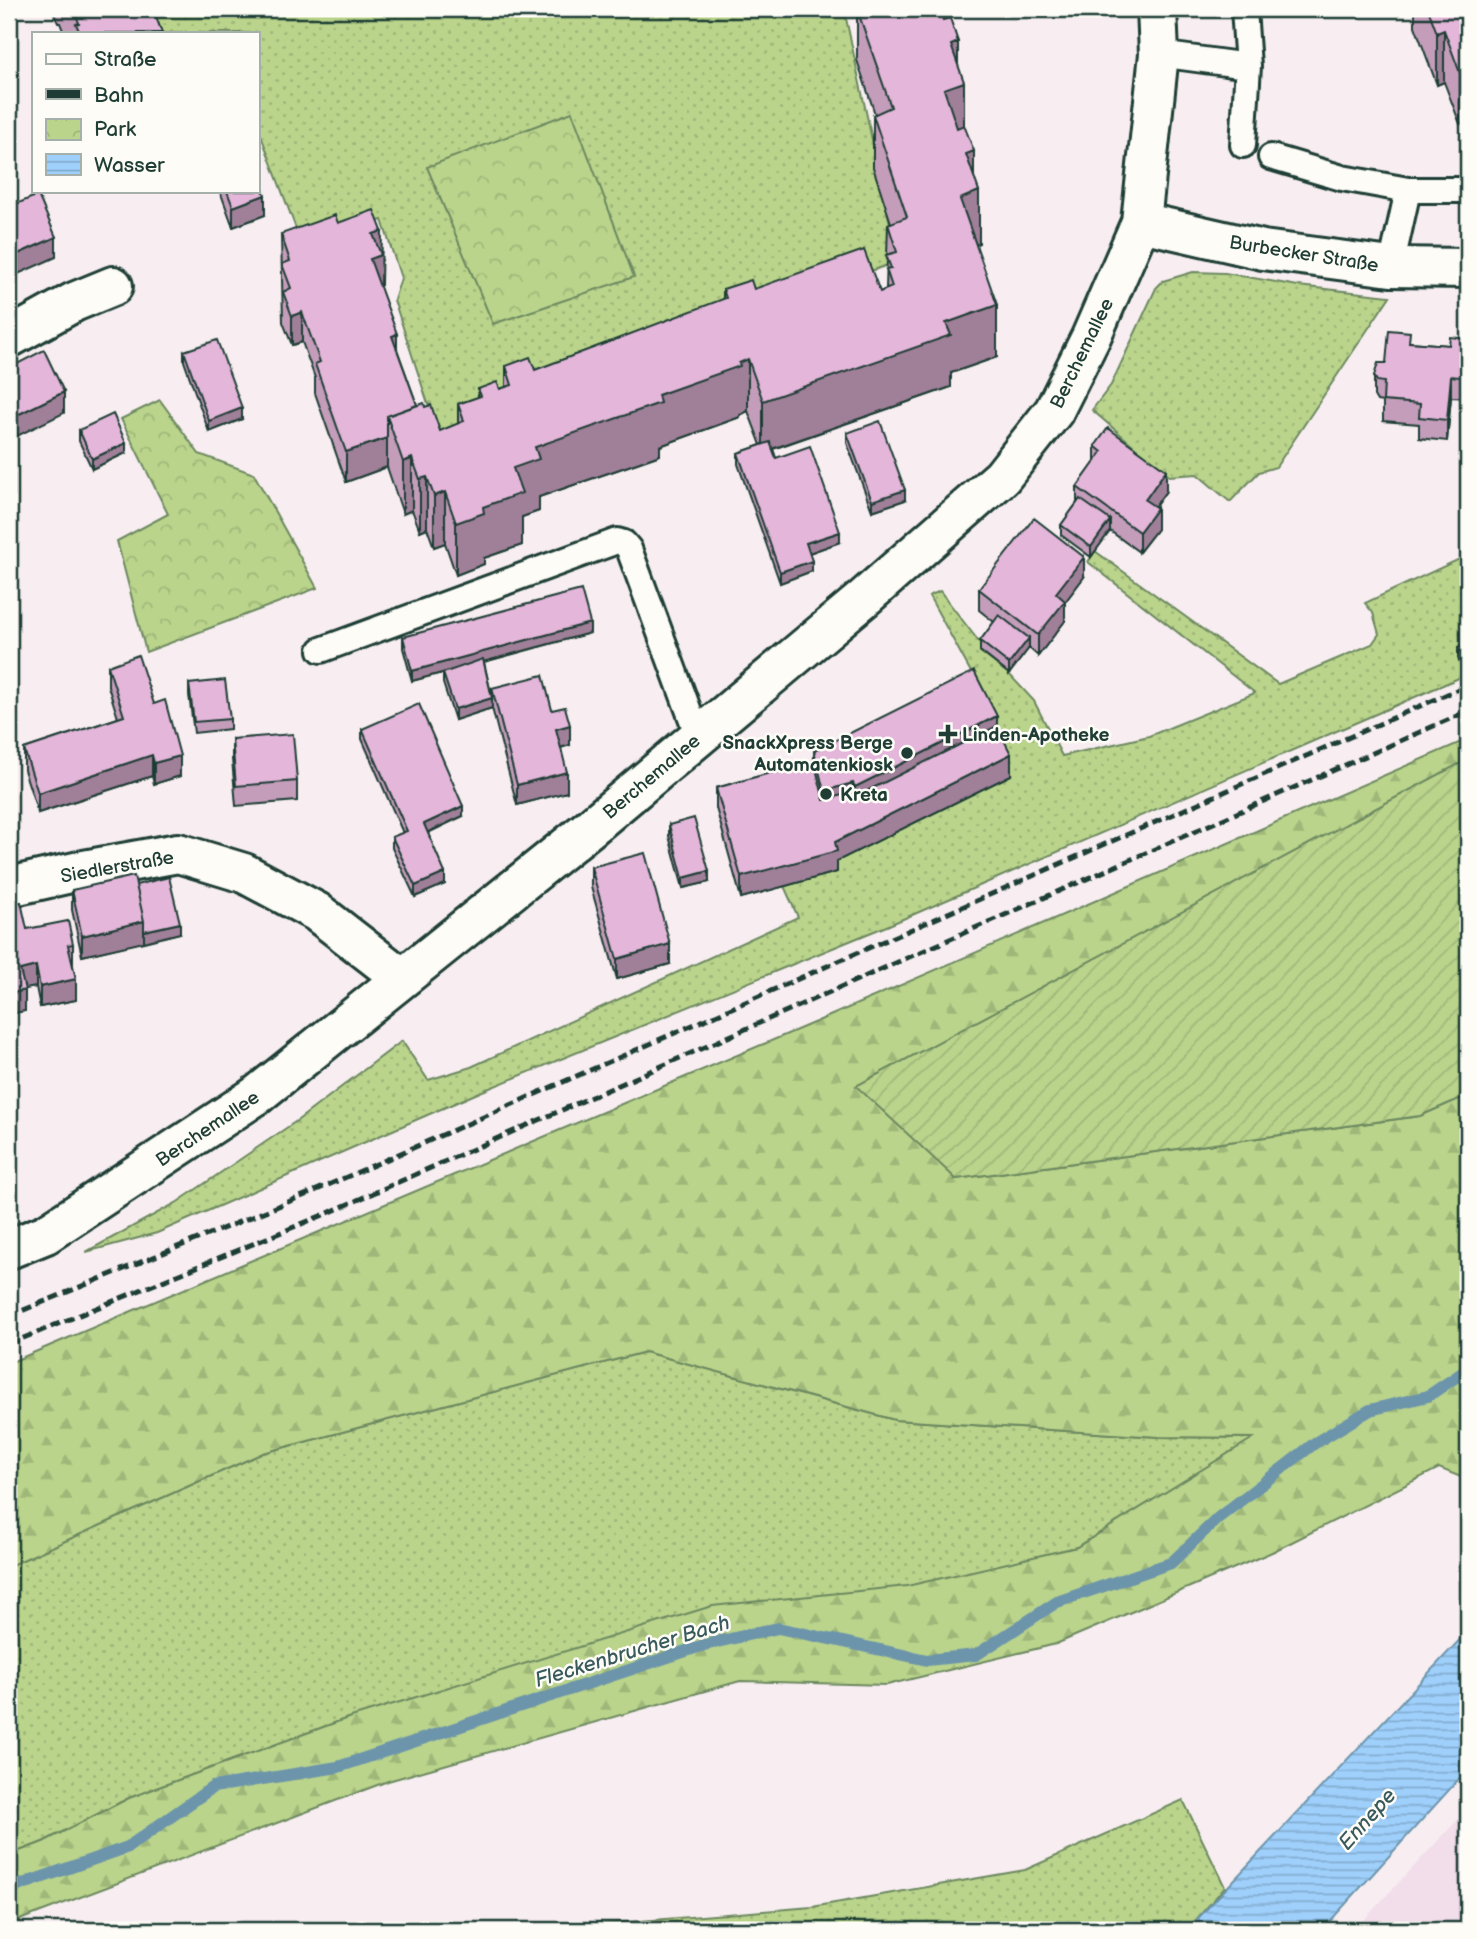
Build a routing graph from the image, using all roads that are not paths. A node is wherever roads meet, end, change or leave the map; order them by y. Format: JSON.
{"nodes":[{"id":1,"x":1157,"y":9,"type":"edge"},
{"id":2,"x":1244,"y":9,"type":"edge"},
{"id":3,"x":1159,"y":54,"type":"junction"},
{"id":4,"x":1248,"y":66,"type":"junction"},
{"id":5,"x":1243,"y":145,"type":"dead end"},
{"id":6,"x":1270,"y":157,"type":"dead end"},
{"id":7,"x":1408,"y":190,"type":"junction"},
{"id":8,"x":1468,"y":190,"type":"edge"},
{"id":9,"x":1141,"y":222,"type":"junction"},
{"id":10,"x":1391,"y":267,"type":"junction"},
{"id":11,"x":1468,"y":268,"type":"edge"},
{"id":12,"x":113,"y":286,"type":"dead end"},
{"id":13,"x":9,"y":338,"type":"edge"},
{"id":14,"x":321,"y":650,"type":"dead end"},
{"id":15,"x":698,"y":736,"type":"junction"},
{"id":16,"x":9,"y":887,"type":"edge"},
{"id":17,"x":402,"y":978,"type":"junction"},
{"id":18,"x":9,"y":1249,"type":"edge"}],
"edges":[{"from":1,"to":3,"type":"street","name":"Berchemallee"},
{"from":2,"to":4,"type":"lane"},
{"from":3,"to":4,"type":"lane"},
{"from":3,"to":9,"type":"street","name":"Berchemallee"},
{"from":4,"to":5,"type":"lane"},
{"from":6,"to":7,"type":"lane"},
{"from":7,"to":8,"type":"lane"},
{"from":7,"to":10,"type":"lane"},
{"from":9,"to":10,"type":"street","name":"Burbecker Straße"},
{"from":9,"to":15,"type":"street","name":"Berchemallee"},
{"from":10,"to":11,"type":"street","name":"Burbecker Straße"},
{"from":12,"to":13,"type":"street"},
{"from":14,"to":15,"type":"lane"},
{"from":15,"to":17,"type":"street","name":"Berchemallee"},
{"from":16,"to":17,"type":"street","name":"Siedlerstraße"},
{"from":17,"to":18,"type":"street","name":"Berchemallee"}]}
